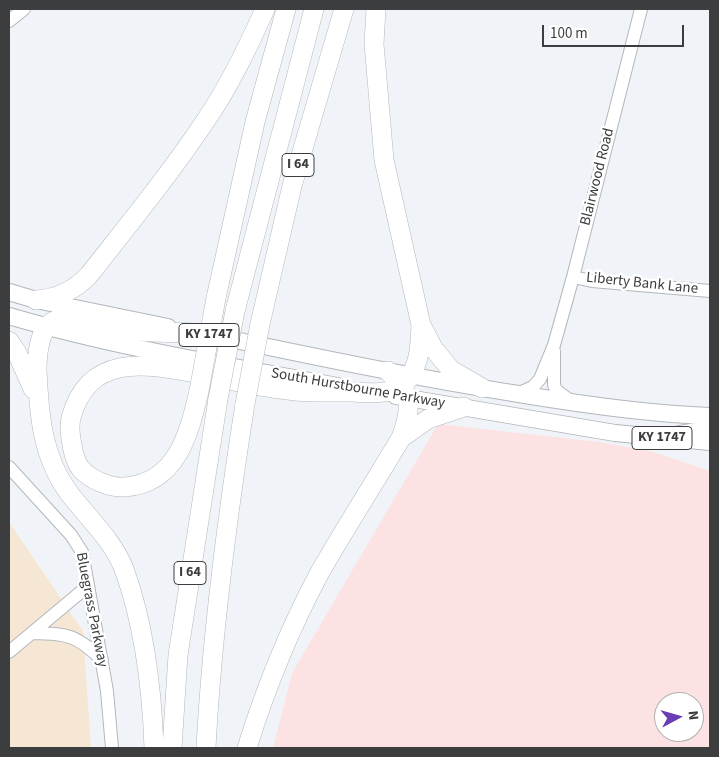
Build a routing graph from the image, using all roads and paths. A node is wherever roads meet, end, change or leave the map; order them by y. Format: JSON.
{"nodes":[{"id":1,"x":24,"y":9,"type":"edge"},
{"id":2,"x":265,"y":9,"type":"edge"},
{"id":3,"x":286,"y":9,"type":"edge"},
{"id":4,"x":314,"y":9,"type":"edge"},
{"id":5,"x":344,"y":9,"type":"edge"},
{"id":6,"x":376,"y":9,"type":"edge"},
{"id":7,"x":640,"y":9,"type":"edge"},
{"id":8,"x":9,"y":21,"type":"edge"},
{"id":9,"x":573,"y":277,"type":"junction"},
{"id":10,"x":710,"y":291,"type":"edge"},
{"id":11,"x":9,"y":292,"type":"edge"},
{"id":12,"x":36,"y":300,"type":"junction"},
{"id":13,"x":9,"y":316,"type":"edge"},
{"id":14,"x":421,"y":325,"type":"junction"},
{"id":15,"x":46,"y":327,"type":"junction"},
{"id":16,"x":198,"y":333,"type":"junction"},
{"id":17,"x":9,"y":341,"type":"edge"},
{"id":18,"x":554,"y":345,"type":"junction"},
{"id":19,"x":388,"y":371,"type":"joint"},
{"id":20,"x":407,"y":387,"type":"junction"},
{"id":21,"x":482,"y":388,"type":"junction"},
{"id":22,"x":377,"y":393,"type":"junction"},
{"id":23,"x":517,"y":394,"type":"junction"},
{"id":24,"x":572,"y":402,"type":"junction"},
{"id":25,"x":39,"y":404,"type":"junction"},
{"id":26,"x":464,"y":407,"type":"junction"},
{"id":27,"x":646,"y":411,"type":"junction"},
{"id":28,"x":710,"y":416,"type":"edge"},
{"id":29,"x":615,"y":433,"type":"junction"},
{"id":30,"x":401,"y":438,"type":"junction"},
{"id":31,"x":708,"y":440,"type":"edge"},
{"id":32,"x":9,"y":467,"type":"edge"},
{"id":33,"x":88,"y":586,"type":"junction"},
{"id":34,"x":32,"y":633,"type":"junction"},
{"id":35,"x":9,"y":652,"type":"edge"},
{"id":36,"x":102,"y":660,"type":"junction"},
{"id":37,"x":112,"y":748,"type":"edge"},
{"id":38,"x":154,"y":748,"type":"edge"},
{"id":39,"x":172,"y":748,"type":"edge"},
{"id":40,"x":206,"y":748,"type":"edge"},
{"id":41,"x":247,"y":748,"type":"edge"}],
"edges":[{"from":1,"to":8,"type":"street"},
{"from":2,"to":12,"type":"highway"},
{"from":3,"to":22,"type":"highway","bridge":true},
{"from":4,"to":39,"type":"highway","number":"I 64","bridge":true},
{"from":5,"to":40,"type":"highway","number":"I 64","bridge":true},
{"from":6,"to":14,"type":"highway"},
{"from":7,"to":9,"type":"street","name":"Blairwood Road"},
{"from":9,"to":10,"type":"street","name":"Liberty Bank Lane"},
{"from":9,"to":18,"type":"street","name":"Blairwood Road"},
{"from":11,"to":12,"type":"main road","name":"South Hurstbourne Parkway","number":"KY 1747"},
{"from":12,"to":16,"type":"main road","name":"South Hurstbourne Parkway","number":"KY 1747"},
{"from":13,"to":15,"type":"main road","name":"South Hurstbourne Parkway","number":"KY 1747"},
{"from":14,"to":20,"type":"highway"},
{"from":14,"to":21,"type":"highway"},
{"from":15,"to":16,"type":"highway"},
{"from":15,"to":22,"type":"main road","name":"South Hurstbourne Parkway","number":"KY 1747"},
{"from":15,"to":25,"type":"highway"},
{"from":16,"to":19,"type":"main road","name":"South Hurstbourne Parkway","number":"KY 1747"},
{"from":17,"to":25,"type":"highway"},
{"from":18,"to":23,"type":"street","name":"Blairwood Road"},
{"from":18,"to":24,"type":"street","name":"Blairwood Road"},
{"from":19,"to":20,"type":"highway"},
{"from":20,"to":21,"type":"main road","name":"South Hurstbourne Parkway","number":"KY 1747"},
{"from":20,"to":22,"type":"highway"},
{"from":20,"to":26,"type":"main road","name":"South Hurstbourne Parkway","number":"KY 1747"},
{"from":20,"to":30,"type":"highway"},
{"from":21,"to":23,"type":"main road","name":"South Hurstbourne Parkway","number":"KY 1747"},
{"from":23,"to":24,"type":"main road","name":"South Hurstbourne Parkway","number":"KY 1747"},
{"from":24,"to":27,"type":"main road","name":"South Hurstbourne Parkway","number":"KY 1747"},
{"from":25,"to":38,"type":"highway"},
{"from":26,"to":29,"type":"main road","name":"South Hurstbourne Parkway","number":"KY 1747"},
{"from":26,"to":30,"type":"highway"},
{"from":27,"to":28,"type":"main road","name":"South Hurstbourne Parkway","number":"KY 1747"},
{"from":27,"to":29,"type":"main road"},
{"from":29,"to":31,"type":"main road","name":"South Hurstbourne Parkway","number":"KY 1747"},
{"from":30,"to":41,"type":"highway"},
{"from":32,"to":33,"type":"street","name":"Bluegrass Parkway"},
{"from":33,"to":34,"type":"street"},
{"from":33,"to":36,"type":"street","name":"Bluegrass Parkway"},
{"from":34,"to":35,"type":"street"},
{"from":34,"to":36,"type":"street"},
{"from":36,"to":37,"type":"street","name":"Bluegrass Parkway"}]}
